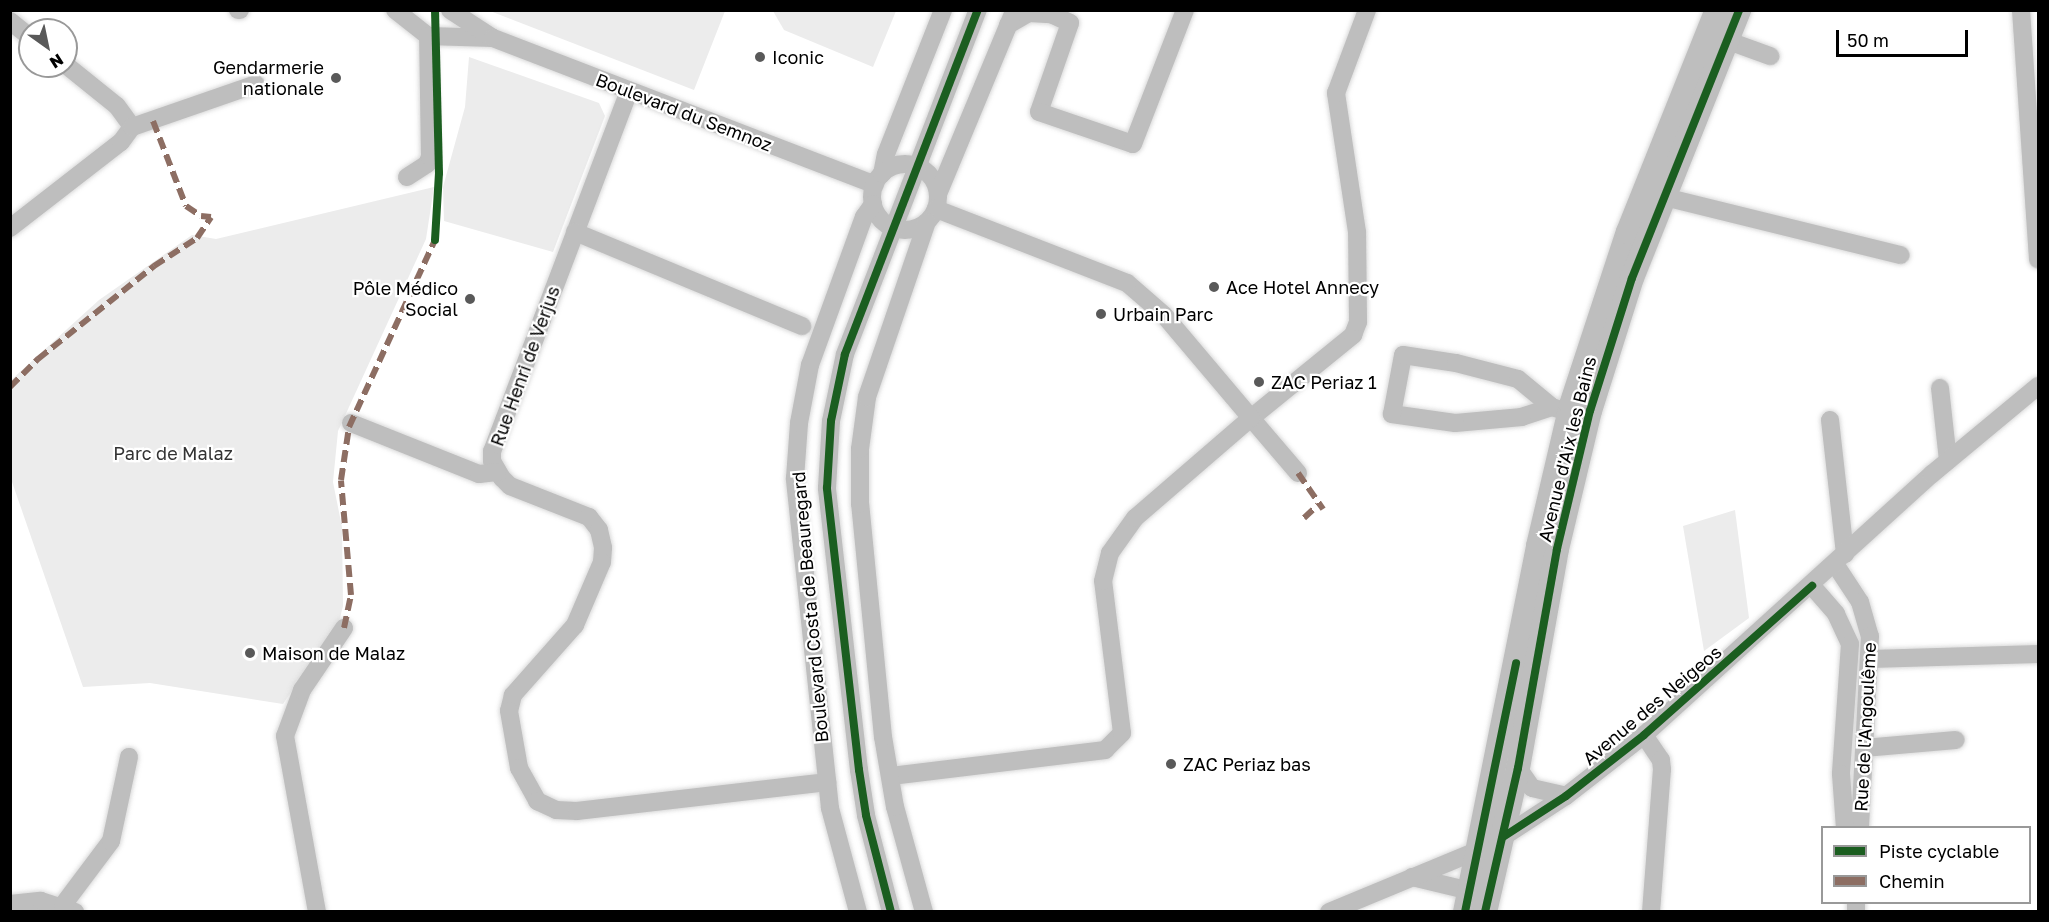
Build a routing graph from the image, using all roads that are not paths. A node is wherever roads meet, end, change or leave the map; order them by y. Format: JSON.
{"nodes":[{"id":1,"x":394,"y":10,"type":"edge"},
{"id":2,"x":450,"y":10,"type":"edge"},
{"id":3,"x":943,"y":10,"type":"edge"},
{"id":4,"x":978,"y":10,"type":"edge"},
{"id":5,"x":1185,"y":10,"type":"edge"},
{"id":6,"x":1367,"y":10,"type":"edge"},
{"id":7,"x":1717,"y":10,"type":"edge"},
{"id":8,"x":1738,"y":10,"type":"edge"},
{"id":9,"x":2020,"y":10,"type":"edge"},
{"id":10,"x":1073,"y":17,"type":"edge"},
{"id":11,"x":1011,"y":18,"type":"edge"},
{"id":12,"x":428,"y":36,"type":"junction"},
{"id":13,"x":1717,"y":37,"type":"junction"},
{"id":14,"x":493,"y":38,"type":"junction"},
{"id":15,"x":1770,"y":56,"type":"dead end"},
{"id":16,"x":78,"y":75,"type":"edge"},
{"id":17,"x":256,"y":84,"type":"dead end"},
{"id":18,"x":629,"y":92,"type":"junction"},
{"id":19,"x":132,"y":127,"type":"junction"},
{"id":20,"x":919,"y":167,"type":"junction"},
{"id":21,"x":407,"y":177,"type":"dead end"},
{"id":22,"x":878,"y":179,"type":"junction"},
{"id":23,"x":1654,"y":195,"type":"junction"},
{"id":24,"x":873,"y":204,"type":"junction"},
{"id":25,"x":934,"y":208,"type":"junction"},
{"id":26,"x":10,"y":228,"type":"edge"},
{"id":27,"x":894,"y":228,"type":"junction"},
{"id":28,"x":575,"y":232,"type":"junction"},
{"id":29,"x":1900,"y":255,"type":"dead end"},
{"id":30,"x":2038,"y":259,"type":"edge"},
{"id":31,"x":802,"y":326,"type":"dead end"},
{"id":32,"x":2038,"y":386,"type":"edge"},
{"id":33,"x":1940,"y":388,"type":"dead end"},
{"id":34,"x":1570,"y":413,"type":"junction"},
{"id":35,"x":1251,"y":418,"type":"junction"},
{"id":36,"x":1830,"y":420,"type":"dead end"},
{"id":37,"x":351,"y":423,"type":"dead end"},
{"id":38,"x":1948,"y":461,"type":"junction"},
{"id":39,"x":497,"y":472,"type":"junction"},
{"id":40,"x":1298,"y":473,"type":"dead end"},
{"id":41,"x":1840,"y":559,"type":"junction"},
{"id":42,"x":1812,"y":586,"type":"junction"},
{"id":43,"x":344,"y":628,"type":"dead end"},
{"id":44,"x":1532,"y":635,"type":"junction"},
{"id":45,"x":2038,"y":654,"type":"edge"},
{"id":46,"x":1871,"y":658,"type":"junction"},
{"id":47,"x":1644,"y":735,"type":"junction"},
{"id":48,"x":1956,"y":740,"type":"dead end"},
{"id":49,"x":1864,"y":748,"type":"junction"},
{"id":50,"x":129,"y":757,"type":"dead end"},
{"id":51,"x":1518,"y":768,"type":"junction"},
{"id":52,"x":891,"y":776,"type":"junction"},
{"id":53,"x":827,"y":782,"type":"junction"},
{"id":54,"x":1566,"y":796,"type":"junction"},
{"id":55,"x":1845,"y":826,"type":"edge"},
{"id":56,"x":1860,"y":826,"type":"edge"},
{"id":57,"x":1503,"y":837,"type":"junction"},
{"id":58,"x":1479,"y":850,"type":"junction"},
{"id":59,"x":1412,"y":877,"type":"junction"},
{"id":60,"x":1468,"y":901,"type":"edge"},
{"id":61,"x":10,"y":904,"type":"edge"},
{"id":62,"x":69,"y":908,"type":"edge"},
{"id":63,"x":317,"y":912,"type":"edge"},
{"id":64,"x":858,"y":912,"type":"edge"},
{"id":65,"x":891,"y":912,"type":"edge"},
{"id":66,"x":924,"y":912,"type":"edge"},
{"id":67,"x":1329,"y":912,"type":"edge"},
{"id":68,"x":1485,"y":912,"type":"edge"},
{"id":69,"x":1651,"y":912,"type":"edge"}],
"edges":[{"from":1,"to":12,"type":"street"},
{"from":2,"to":14,"type":"street","name":"Boulevard du Semnoz"},
{"from":3,"to":22,"type":"street","name":"Boulevard Costa de Beauregard"},
{"from":4,"to":20,"type":"street"},
{"from":5,"to":10,"type":"street"},
{"from":6,"to":35,"type":"street"},
{"from":7,"to":13,"type":"main road","name":"Avenue d'Aix les Bains"},
{"from":8,"to":13,"type":"main road","name":"Avenue d'Aix les Bains"},
{"from":9,"to":30,"type":"street"},
{"from":10,"to":11,"type":"street"},
{"from":11,"to":25,"type":"street"},
{"from":12,"to":14,"type":"street","name":"Boulevard du Semnoz"},
{"from":12,"to":21,"type":"street"},
{"from":13,"to":15,"type":"street"},
{"from":13,"to":23,"type":"main road","name":"Avenue d'Aix les Bains"},
{"from":14,"to":18,"type":"street","name":"Boulevard du Semnoz"},
{"from":16,"to":19,"type":"street"},
{"from":17,"to":19,"type":"street"},
{"from":18,"to":22,"type":"street","name":"Boulevard du Semnoz"},
{"from":18,"to":28,"type":"street","name":"Rue Henri de Verjus"},
{"from":19,"to":26,"type":"street"},
{"from":20,"to":22,"type":"street"},
{"from":20,"to":25,"type":"street"},
{"from":20,"to":27,"type":"street"},
{"from":22,"to":24,"type":"street","name":"Boulevard Costa de Beauregard"},
{"from":23,"to":29,"type":"street"},
{"from":23,"to":34,"type":"main road","name":"Avenue d'Aix les Bains"},
{"from":24,"to":27,"type":"street"},
{"from":24,"to":53,"type":"street","name":"Boulevard Costa de Beauregard"},
{"from":25,"to":27,"type":"street"},
{"from":25,"to":35,"type":"street"},
{"from":25,"to":52,"type":"street"},
{"from":27,"to":65,"type":"street"},
{"from":28,"to":31,"type":"street"},
{"from":28,"to":39,"type":"street","name":"Rue Henri de Verjus"},
{"from":32,"to":38,"type":"street","name":"Avenue des Neigeos"},
{"from":33,"to":38,"type":"street"},
{"from":34,"to":34,"type":"street"},
{"from":34,"to":44,"type":"main road","name":"Avenue d'Aix les Bains"},
{"from":35,"to":40,"type":"street"},
{"from":35,"to":52,"type":"street"},
{"from":36,"to":41,"type":"street"},
{"from":37,"to":39,"type":"street"},
{"from":38,"to":41,"type":"street","name":"Avenue des Neigeos"},
{"from":39,"to":53,"type":"street","name":"Rue Henri de Verjus"},
{"from":41,"to":42,"type":"street","name":"Avenue des Neigeos"},
{"from":41,"to":46,"type":"street","name":"Rue de l'Angoulême"},
{"from":42,"to":47,"type":"street","name":"Avenue des Neigeos"},
{"from":42,"to":55,"type":"street","name":"Rue de l'Angoulême"},
{"from":43,"to":63,"type":"street"},
{"from":44,"to":51,"type":"main road","name":"Avenue d'Aix les Bains"},
{"from":44,"to":58,"type":"main road","name":"Avenue d'Aix les Bains"},
{"from":45,"to":46,"type":"street"},
{"from":46,"to":49,"type":"street","name":"Rue de l'Angoulême"},
{"from":47,"to":54,"type":"street","name":"Avenue des Neigeos"},
{"from":47,"to":69,"type":"street"},
{"from":48,"to":49,"type":"street"},
{"from":49,"to":56,"type":"street","name":"Rue de l'Angoulême"},
{"from":50,"to":62,"type":"street"},
{"from":51,"to":54,"type":"street"},
{"from":51,"to":57,"type":"main road","name":"Avenue d'Aix les Bains"},
{"from":52,"to":66,"type":"street"},
{"from":53,"to":64,"type":"street","name":"Boulevard Costa de Beauregard"},
{"from":54,"to":57,"type":"street","name":"Avenue des Neigeos"},
{"from":57,"to":58,"type":"main road"},
{"from":57,"to":68,"type":"main road","name":"Avenue d'Aix les Bains"},
{"from":58,"to":59,"type":"street"},
{"from":58,"to":60,"type":"main road","name":"Avenue d'Aix les Bains"},
{"from":59,"to":60,"type":"street"},
{"from":59,"to":67,"type":"street"},
{"from":61,"to":62,"type":"street"}]}
